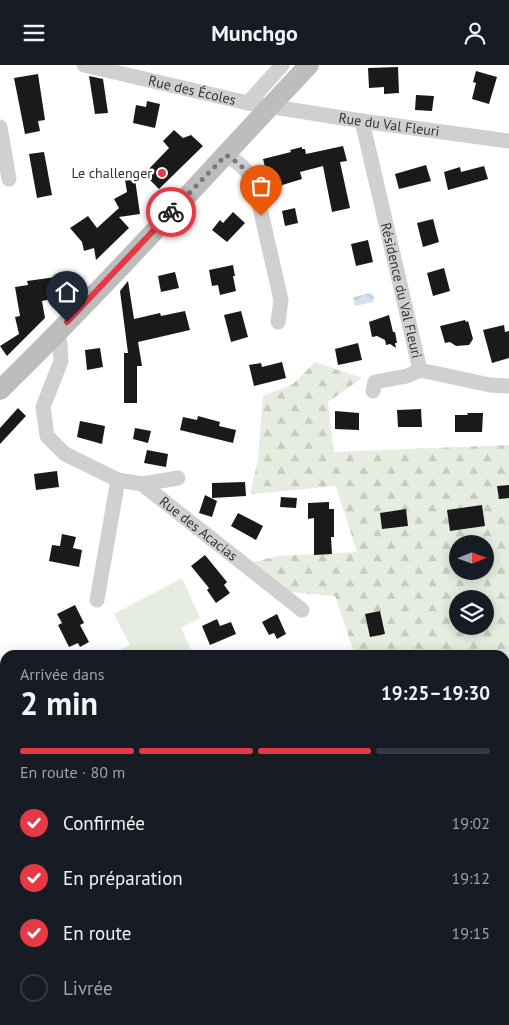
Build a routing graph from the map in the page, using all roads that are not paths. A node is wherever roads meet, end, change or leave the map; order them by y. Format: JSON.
{"nodes":[{"id":1,"x":84,"y":65,"type":"edge"},
{"id":2,"x":282,"y":65,"type":"edge"},
{"id":3,"x":309,"y":65,"type":"edge"},
{"id":4,"x":248,"y":103,"type":"junction"},
{"id":5,"x":271,"y":105,"type":"junction"},
{"id":6,"x":362,"y":121,"type":"junction"},
{"id":7,"x":0,"y":127,"type":"edge"},
{"id":8,"x":509,"y":141,"type":"edge"},
{"id":9,"x":226,"y":155,"type":"junction"},
{"id":10,"x":9,"y":179,"type":"dead end"},
{"id":11,"x":278,"y":323,"type":"dead end"},
{"id":12,"x":55,"y":335,"type":"junction"},
{"id":13,"x":420,"y":370,"type":"junction"},
{"id":14,"x":509,"y":386,"type":"edge"},
{"id":15,"x":0,"y":390,"type":"edge"},
{"id":16,"x":373,"y":391,"type":"dead end"},
{"id":17,"x":178,"y":478,"type":"dead end"},
{"id":18,"x":118,"y":480,"type":"junction"},
{"id":19,"x":142,"y":484,"type":"junction"},
{"id":20,"x":97,"y":600,"type":"dead end"},
{"id":21,"x":302,"y":610,"type":"dead end"}],
"edges":[{"from":1,"to":4,"type":"street","name":"Rue des Écoles"},
{"from":2,"to":4,"type":"street"},
{"from":3,"to":5,"type":"main road"},
{"from":4,"to":5,"type":"street","name":"Rue des Écoles"},
{"from":5,"to":6,"type":"street","name":"Rue du Val Fleuri"},
{"from":5,"to":9,"type":"main road"},
{"from":6,"to":8,"type":"street","name":"Rue du Val Fleuri"},
{"from":6,"to":13,"type":"street","name":"Résidence du Val Fleuri"},
{"from":7,"to":10,"type":"street"},
{"from":9,"to":11,"type":"street"},
{"from":9,"to":12,"type":"main road"},
{"from":12,"to":15,"type":"main road"},
{"from":12,"to":18,"type":"street","name":"Rue des Acacias"},
{"from":13,"to":14,"type":"street","name":"Résidence du Val Fleuri"},
{"from":13,"to":16,"type":"street"},
{"from":17,"to":19,"type":"street","name":"Rue des Acacias"},
{"from":18,"to":19,"type":"street","name":"Rue des Acacias"},
{"from":18,"to":20,"type":"street"},
{"from":19,"to":21,"type":"street","name":"Rue des Acacias"}]}
